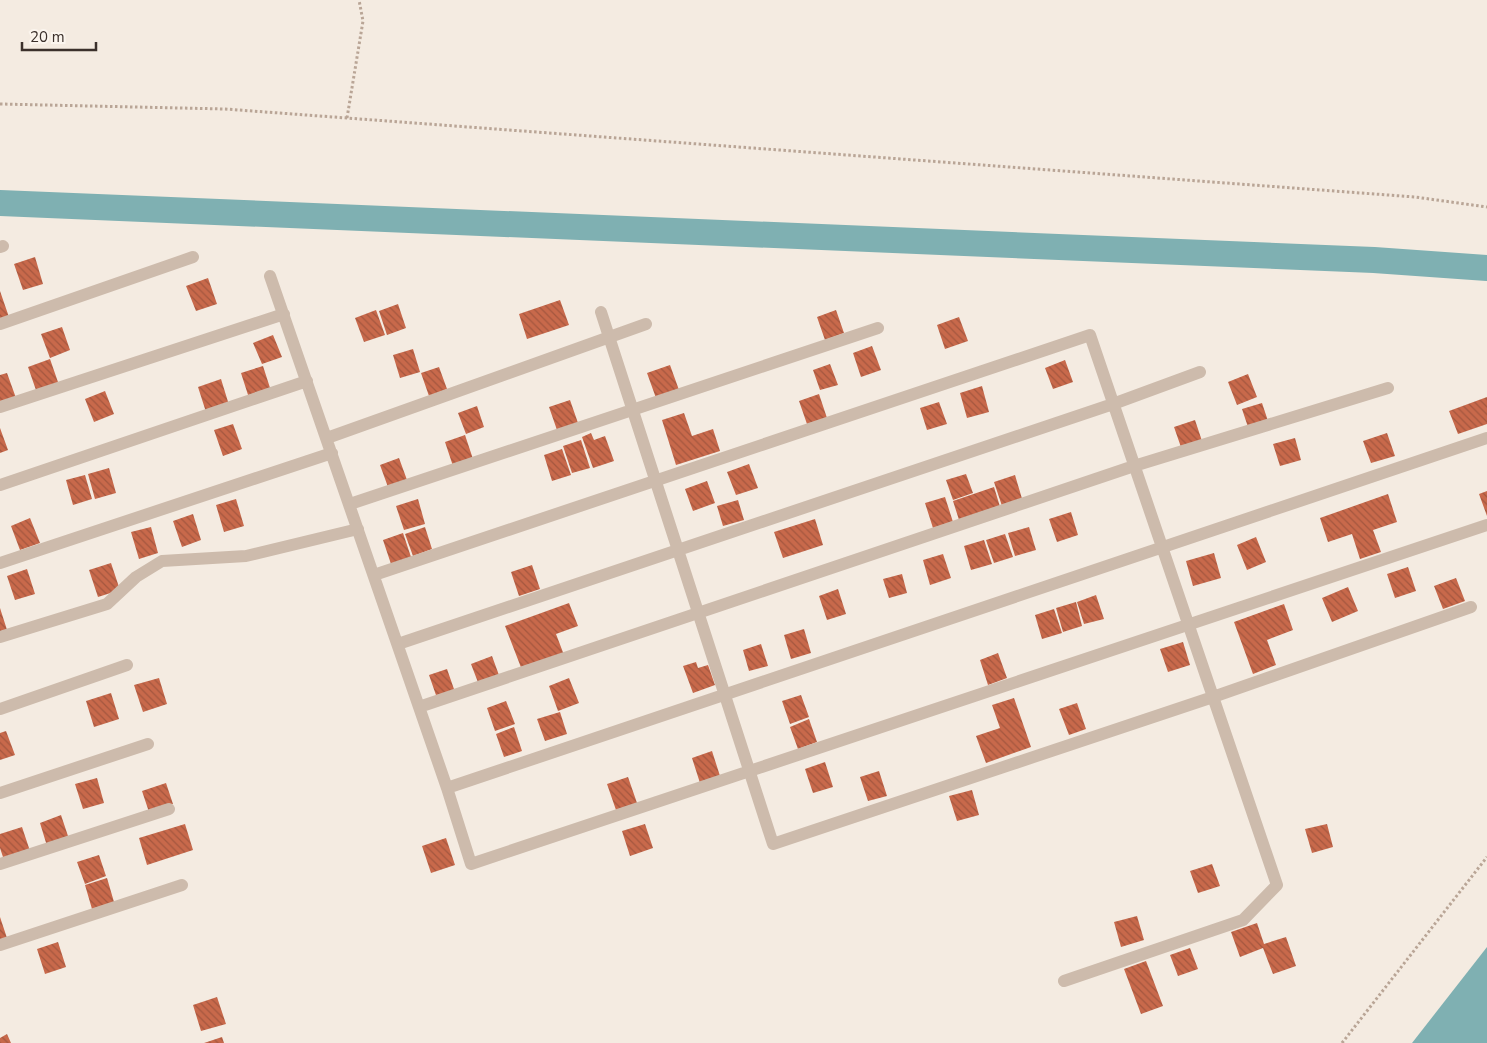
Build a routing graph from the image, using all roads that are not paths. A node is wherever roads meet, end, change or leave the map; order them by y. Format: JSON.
{"nodes":[{"id":1,"x":193,"y":257,"type":"dead end"},
{"id":2,"x":270,"y":276,"type":"dead end"},
{"id":3,"x":601,"y":312,"type":"dead end"},
{"id":4,"x":284,"y":314,"type":"junction"},
{"id":5,"x":0,"y":324,"type":"edge"},
{"id":6,"x":646,"y":324,"type":"dead end"},
{"id":7,"x":878,"y":328,"type":"dead end"},
{"id":8,"x":609,"y":337,"type":"junction"},
{"id":9,"x":1200,"y":372,"type":"dead end"},
{"id":10,"x":307,"y":381,"type":"junction"},
{"id":11,"x":1388,"y":388,"type":"dead end"},
{"id":12,"x":1113,"y":404,"type":"junction"},
{"id":13,"x":0,"y":407,"type":"edge"},
{"id":14,"x":632,"y":410,"type":"junction"},
{"id":15,"x":327,"y":438,"type":"junction"},
{"id":16,"x":1487,"y":438,"type":"edge"},
{"id":17,"x":332,"y":453,"type":"junction"},
{"id":18,"x":1134,"y":466,"type":"junction"},
{"id":19,"x":655,"y":480,"type":"junction"},
{"id":20,"x":0,"y":485,"type":"edge"},
{"id":21,"x":350,"y":504,"type":"junction"},
{"id":22,"x":1487,"y":524,"type":"edge"},
{"id":23,"x":358,"y":529,"type":"junction"},
{"id":24,"x":1162,"y":548,"type":"junction"},
{"id":25,"x":678,"y":550,"type":"junction"},
{"id":26,"x":0,"y":562,"type":"edge"},
{"id":27,"x":374,"y":575,"type":"junction"},
{"id":28,"x":1471,"y":607,"type":"dead end"},
{"id":29,"x":698,"y":613,"type":"junction"},
{"id":30,"x":1188,"y":624,"type":"junction"},
{"id":31,"x":0,"y":637,"type":"edge"},
{"id":32,"x":398,"y":644,"type":"junction"},
{"id":33,"x":127,"y":665,"type":"dead end"},
{"id":34,"x":725,"y":694,"type":"junction"},
{"id":35,"x":1213,"y":697,"type":"junction"},
{"id":36,"x":420,"y":707,"type":"junction"},
{"id":37,"x":0,"y":709,"type":"edge"},
{"id":38,"x":148,"y":744,"type":"dead end"},
{"id":39,"x":750,"y":771,"type":"junction"},
{"id":40,"x":447,"y":788,"type":"junction"},
{"id":41,"x":0,"y":792,"type":"edge"},
{"id":42,"x":169,"y":809,"type":"dead end"},
{"id":43,"x":0,"y":864,"type":"edge"},
{"id":44,"x":182,"y":885,"type":"dead end"},
{"id":45,"x":0,"y":944,"type":"edge"},
{"id":46,"x":1064,"y":981,"type":"dead end"}],
"edges":[{"from":1,"to":5,"type":"street"},
{"from":2,"to":4,"type":"street"},
{"from":3,"to":8,"type":"street"},
{"from":4,"to":10,"type":"street"},
{"from":4,"to":13,"type":"street"},
{"from":6,"to":8,"type":"street"},
{"from":7,"to":14,"type":"street"},
{"from":8,"to":14,"type":"street"},
{"from":8,"to":15,"type":"street"},
{"from":9,"to":12,"type":"street"},
{"from":10,"to":15,"type":"street"},
{"from":10,"to":20,"type":"street"},
{"from":11,"to":18,"type":"street"},
{"from":12,"to":18,"type":"street"},
{"from":12,"to":19,"type":"street"},
{"from":12,"to":25,"type":"street"},
{"from":14,"to":19,"type":"street"},
{"from":14,"to":21,"type":"street"},
{"from":15,"to":17,"type":"street"},
{"from":16,"to":24,"type":"street"},
{"from":17,"to":21,"type":"street"},
{"from":17,"to":26,"type":"street"},
{"from":18,"to":24,"type":"street"},
{"from":18,"to":29,"type":"street"},
{"from":19,"to":25,"type":"street"},
{"from":19,"to":27,"type":"street"},
{"from":21,"to":23,"type":"street"},
{"from":22,"to":30,"type":"street"},
{"from":23,"to":27,"type":"street"},
{"from":23,"to":31,"type":"street"},
{"from":24,"to":30,"type":"street"},
{"from":24,"to":34,"type":"street"},
{"from":25,"to":29,"type":"street"},
{"from":25,"to":32,"type":"street"},
{"from":27,"to":32,"type":"street"},
{"from":28,"to":35,"type":"street"},
{"from":29,"to":34,"type":"street"},
{"from":29,"to":36,"type":"street"},
{"from":30,"to":35,"type":"street"},
{"from":30,"to":39,"type":"street"},
{"from":32,"to":36,"type":"street"},
{"from":33,"to":37,"type":"street"},
{"from":34,"to":39,"type":"street"},
{"from":34,"to":40,"type":"street"},
{"from":35,"to":39,"type":"street"},
{"from":35,"to":46,"type":"street"},
{"from":36,"to":40,"type":"street"},
{"from":38,"to":41,"type":"street"},
{"from":39,"to":40,"type":"street"},
{"from":42,"to":43,"type":"street"},
{"from":44,"to":45,"type":"street"}]}
